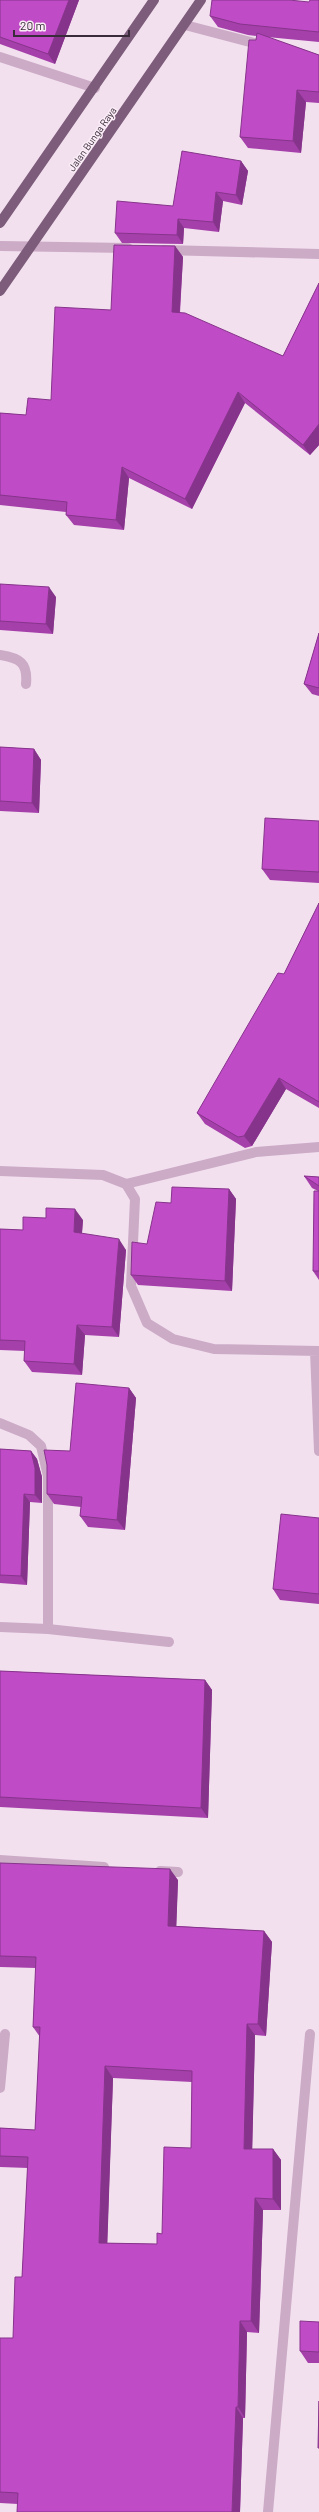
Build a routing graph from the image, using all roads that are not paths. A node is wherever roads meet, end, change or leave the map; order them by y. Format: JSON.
{"nodes":[{"id":1,"x":154,"y":0,"type":"edge"},
{"id":2,"x":201,"y":0,"type":"edge"},
{"id":3,"x":185,"y":25,"type":"junction"},
{"id":4,"x":258,"y":44,"type":"edge"},
{"id":5,"x":0,"y":57,"type":"edge"},
{"id":6,"x":95,"y":88,"type":"junction"},
{"id":7,"x":0,"y":223,"type":"edge"},
{"id":8,"x":0,"y":246,"type":"edge"},
{"id":9,"x":33,"y":246,"type":"junction"},
{"id":10,"x":136,"y":249,"type":"edge"},
{"id":11,"x":152,"y":249,"type":"edge"},
{"id":12,"x":319,"y":254,"type":"edge"},
{"id":13,"x":0,"y":291,"type":"edge"},
{"id":14,"x":0,"y":655,"type":"edge"},
{"id":15,"x":26,"y":684,"type":"dead end"},
{"id":16,"x":319,"y":1147,"type":"edge"},
{"id":17,"x":0,"y":1171,"type":"edge"},
{"id":18,"x":126,"y":1184,"type":"junction"},
{"id":19,"x":317,"y":1351,"type":"edge"},
{"id":20,"x":0,"y":1423,"type":"edge"},
{"id":21,"x":319,"y":1451,"type":"edge"},
{"id":22,"x":0,"y":1626,"type":"edge"},
{"id":23,"x":48,"y":1629,"type":"junction"},
{"id":24,"x":169,"y":1642,"type":"dead end"},
{"id":25,"x":0,"y":1860,"type":"edge"},
{"id":26,"x":116,"y":1868,"type":"edge"},
{"id":27,"x":147,"y":1870,"type":"edge"},
{"id":28,"x":178,"y":1872,"type":"dead end"},
{"id":29,"x":5,"y":2034,"type":"dead end"},
{"id":30,"x":310,"y":2034,"type":"dead end"},
{"id":31,"x":0,"y":2088,"type":"edge"},
{"id":32,"x":268,"y":2512,"type":"edge"}],
"edges":[{"from":1,"to":6,"type":"main road"},
{"from":2,"to":3,"type":"main road","name":"Jalan Bunga Raya"},
{"from":3,"to":4,"type":"street"},
{"from":3,"to":9,"type":"main road","name":"Jalan Bunga Raya"},
{"from":5,"to":6,"type":"street"},
{"from":6,"to":7,"type":"main road"},
{"from":8,"to":9,"type":"street"},
{"from":9,"to":10,"type":"street"},
{"from":9,"to":13,"type":"main road","name":"Jalan Bunga Raya"},
{"from":11,"to":12,"type":"street"},
{"from":14,"to":15,"type":"street"},
{"from":16,"to":18,"type":"street"},
{"from":17,"to":18,"type":"street"},
{"from":18,"to":19,"type":"street"},
{"from":19,"to":21,"type":"street"},
{"from":20,"to":23,"type":"street"},
{"from":22,"to":23,"type":"street"},
{"from":23,"to":24,"type":"street"},
{"from":25,"to":26,"type":"street"},
{"from":27,"to":28,"type":"street"},
{"from":29,"to":31,"type":"street"},
{"from":30,"to":32,"type":"street"}]}
